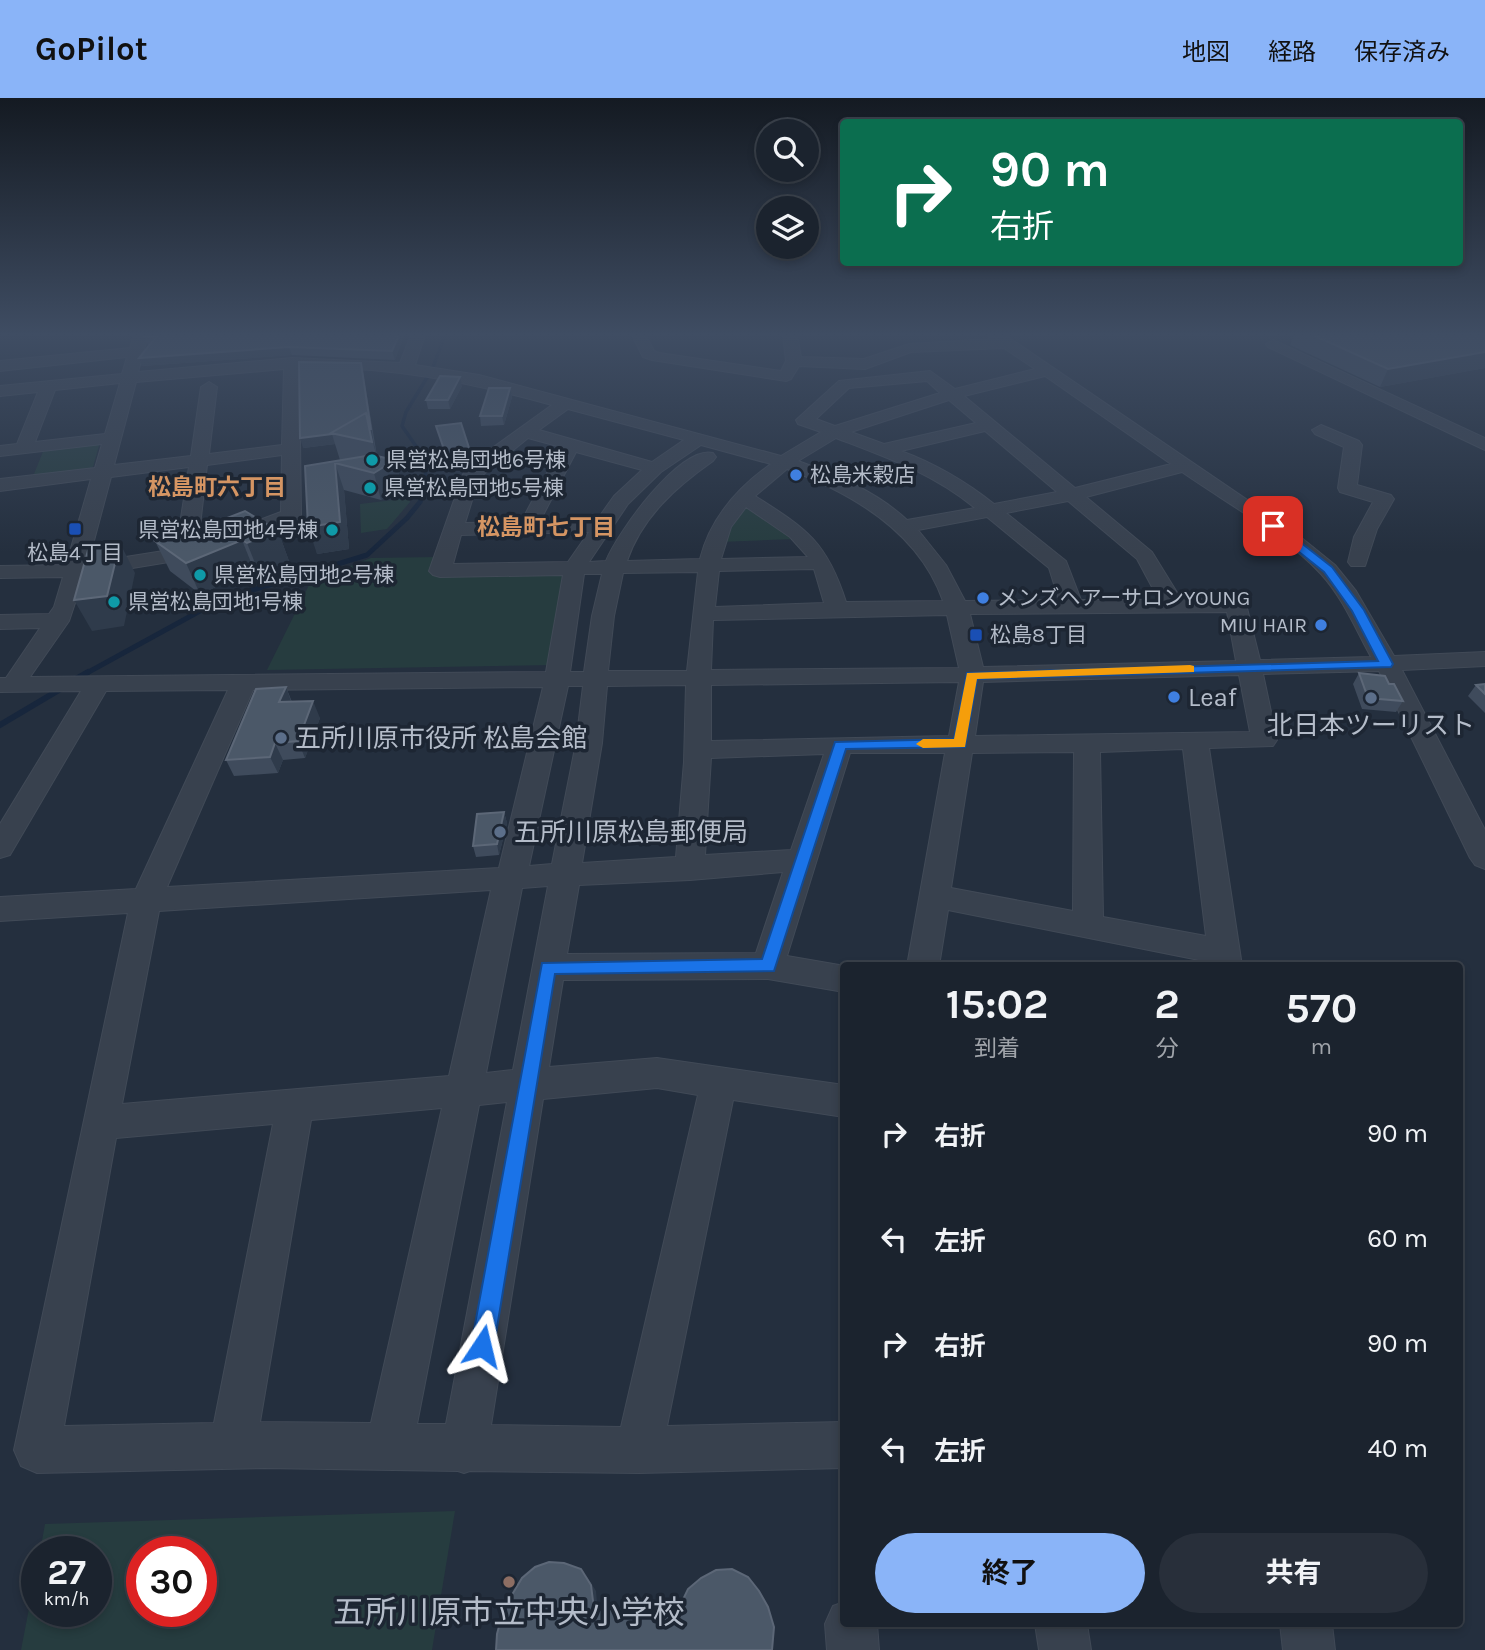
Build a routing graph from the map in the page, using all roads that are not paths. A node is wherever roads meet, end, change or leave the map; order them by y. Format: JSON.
{"nodes":[{"id":1,"x":40,"y":407,"type":"edge"},
{"id":2,"x":119,"y":407,"type":"edge"},
{"id":3,"x":207,"y":407,"type":"edge"},
{"id":4,"x":286,"y":407,"type":"edge"},
{"id":5,"x":559,"y":407,"type":"edge"},
{"id":6,"x":581,"y":407,"type":"edge"},
{"id":7,"x":818,"y":407,"type":"edge"},
{"id":8,"x":911,"y":407,"type":"edge"},
{"id":9,"x":967,"y":407,"type":"edge"},
{"id":10,"x":1099,"y":407,"type":"edge"},
{"id":11,"x":1406,"y":407,"type":"edge"},
{"id":12,"x":989,"y":425,"type":"junction"},
{"id":13,"x":1321,"y":430,"type":"dead end"},
{"id":14,"x":837,"y":431,"type":"junction"},
{"id":15,"x":526,"y":432,"type":"junction"},
{"id":16,"x":111,"y":438,"type":"junction"},
{"id":17,"x":698,"y":439,"type":"junction"},
{"id":18,"x":570,"y":445,"type":"junction"},
{"id":19,"x":1485,"y":445,"type":"edge"},
{"id":20,"x":727,"y":446,"type":"junction"},
{"id":21,"x":24,"y":448,"type":"junction"},
{"id":22,"x":291,"y":449,"type":"junction"},
{"id":23,"x":886,"y":449,"type":"junction"},
{"id":24,"x":0,"y":451,"type":"edge"},
{"id":25,"x":198,"y":461,"type":"junction"},
{"id":26,"x":785,"y":462,"type":"junction"},
{"id":27,"x":1184,"y":466,"type":"junction"},
{"id":28,"x":655,"y":468,"type":"junction"},
{"id":29,"x":100,"y":473,"type":"junction"},
{"id":30,"x":5,"y":484,"type":"edge"},
{"id":31,"x":1071,"y":495,"type":"junction"},
{"id":32,"x":744,"y":497,"type":"junction"},
{"id":33,"x":621,"y":500,"type":"junction"},
{"id":34,"x":649,"y":505,"type":"junction"},
{"id":35,"x":0,"y":507,"type":"edge"},
{"id":36,"x":993,"y":510,"type":"junction"},
{"id":37,"x":601,"y":526,"type":"junction"},
{"id":38,"x":904,"y":527,"type":"junction"},
{"id":39,"x":527,"y":528,"type":"junction"},
{"id":40,"x":452,"y":529,"type":"junction"},
{"id":41,"x":186,"y":554,"type":"junction"},
{"id":42,"x":821,"y":562,"type":"junction"},
{"id":43,"x":1358,"y":562,"type":"dead end"},
{"id":44,"x":709,"y":566,"type":"junction"},
{"id":45,"x":614,"y":568,"type":"junction"},
{"id":46,"x":574,"y":569,"type":"junction"},
{"id":47,"x":75,"y":571,"type":"junction"},
{"id":48,"x":0,"y":572,"type":"edge"},
{"id":49,"x":1174,"y":606,"type":"junction"},
{"id":50,"x":1072,"y":607,"type":"junction"},
{"id":51,"x":957,"y":608,"type":"junction"},
{"id":52,"x":837,"y":609,"type":"junction"},
{"id":53,"x":703,"y":614,"type":"junction"},
{"id":54,"x":58,"y":621,"type":"junction"},
{"id":55,"x":0,"y":622,"type":"edge"},
{"id":56,"x":1485,"y":659,"type":"edge"},
{"id":57,"x":1387,"y":664,"type":"junction"},
{"id":58,"x":1251,"y":668,"type":"junction"},
{"id":59,"x":972,"y":675,"type":"junction"},
{"id":60,"x":597,"y":677,"type":"junction"},
{"id":61,"x":697,"y":677,"type":"junction"},
{"id":62,"x":557,"y":679,"type":"junction"},
{"id":63,"x":92,"y":684,"type":"junction"},
{"id":64,"x":243,"y":684,"type":"junction"},
{"id":65,"x":7,"y":685,"type":"edge"},
{"id":66,"x":1195,"y":740,"type":"junction"},
{"id":67,"x":960,"y":744,"type":"junction"},
{"id":68,"x":1087,"y":744,"type":"junction"},
{"id":69,"x":840,"y":745,"type":"junction"},
{"id":70,"x":698,"y":750,"type":"junction"},
{"id":71,"x":0,"y":848,"type":"edge"},
{"id":72,"x":1485,"y":857,"type":"edge"},
{"id":73,"x":802,"y":860,"type":"junction"},
{"id":74,"x":690,"y":869,"type":"junction"},
{"id":75,"x":563,"y":874,"type":"junction"},
{"id":76,"x":509,"y":877,"type":"junction"},
{"id":77,"x":935,"y":896,"type":"junction"},
{"id":78,"x":146,"y":900,"type":"junction"},
{"id":79,"x":0,"y":909,"type":"edge"},
{"id":80,"x":1088,"y":927,"type":"junction"},
{"id":81,"x":1225,"y":959,"type":"edge"},
{"id":82,"x":924,"y":962,"type":"edge"},
{"id":83,"x":768,"y":966,"type":"junction"},
{"id":84,"x":548,"y":967,"type":"junction"},
{"id":85,"x":840,"y":978,"type":"edge"},
{"id":86,"x":719,"y":1081,"type":"junction"},
{"id":87,"x":528,"y":1087,"type":"junction"},
{"id":88,"x":466,"y":1092,"type":"junction"},
{"id":89,"x":840,"y":1100,"type":"edge"},
{"id":90,"x":295,"y":1107,"type":"junction"},
{"id":91,"x":100,"y":1123,"type":"junction"},
{"id":92,"x":840,"y":1445,"type":"edge"},
{"id":93,"x":233,"y":1446,"type":"junction"},
{"id":94,"x":389,"y":1448,"type":"junction"},
{"id":95,"x":464,"y":1450,"type":"junction"},
{"id":96,"x":639,"y":1450,"type":"junction"},
{"id":97,"x":851,"y":1627,"type":"edge"},
{"id":98,"x":1061,"y":1627,"type":"edge"},
{"id":99,"x":1306,"y":1627,"type":"edge"},
{"id":100,"x":853,"y":1650,"type":"edge"},
{"id":101,"x":1065,"y":1650,"type":"edge"},
{"id":102,"x":1309,"y":1650,"type":"edge"}],
"edges":[{"from":1,"to":21,"type":"street"},
{"from":2,"to":16,"type":"street"},
{"from":3,"to":25,"type":"street"},
{"from":4,"to":22,"type":"street"},
{"from":5,"to":15,"type":"street"},
{"from":6,"to":17,"type":"street"},
{"from":7,"to":14,"type":"street"},
{"from":8,"to":14,"type":"street"},
{"from":9,"to":12,"type":"street"},
{"from":10,"to":27,"type":"street"},
{"from":11,"to":19,"type":"street"},
{"from":12,"to":23,"type":"street"},
{"from":12,"to":31,"type":"street"},
{"from":13,"to":43,"type":"street"},
{"from":14,"to":23,"type":"street"},
{"from":14,"to":26,"type":"street"},
{"from":15,"to":18,"type":"street"},
{"from":15,"to":40,"type":"street"},
{"from":16,"to":21,"type":"street"},
{"from":16,"to":29,"type":"street"},
{"from":17,"to":20,"type":"street"},
{"from":17,"to":28,"type":"street"},
{"from":18,"to":28,"type":"street"},
{"from":18,"to":39,"type":"street"},
{"from":20,"to":26,"type":"street"},
{"from":20,"to":34,"type":"street"},
{"from":21,"to":24,"type":"street"},
{"from":22,"to":25,"type":"street"},
{"from":22,"to":41,"type":"street"},
{"from":23,"to":36,"type":"street"},
{"from":25,"to":29,"type":"street"},
{"from":25,"to":41,"type":"street"},
{"from":26,"to":32,"type":"street"},
{"from":26,"to":38,"type":"street"},
{"from":27,"to":31,"type":"street"},
{"from":27,"to":57,"type":"street"},
{"from":28,"to":33,"type":"street"},
{"from":29,"to":30,"type":"street"},
{"from":29,"to":47,"type":"street"},
{"from":30,"to":35,"type":"street"},
{"from":31,"to":36,"type":"street"},
{"from":31,"to":49,"type":"street"},
{"from":32,"to":42,"type":"street"},
{"from":32,"to":44,"type":"street"},
{"from":33,"to":34,"type":"street"},
{"from":33,"to":37,"type":"street"},
{"from":34,"to":45,"type":"street"},
{"from":36,"to":38,"type":"street"},
{"from":36,"to":50,"type":"street"},
{"from":37,"to":39,"type":"street"},
{"from":37,"to":46,"type":"street"},
{"from":38,"to":51,"type":"street"},
{"from":39,"to":40,"type":"street"},
{"from":40,"to":46,"type":"street"},
{"from":41,"to":47,"type":"street"},
{"from":42,"to":44,"type":"street"},
{"from":42,"to":52,"type":"street"},
{"from":44,"to":45,"type":"street"},
{"from":44,"to":53,"type":"street"},
{"from":45,"to":46,"type":"street"},
{"from":45,"to":60,"type":"street"},
{"from":46,"to":62,"type":"street"},
{"from":47,"to":48,"type":"street"},
{"from":47,"to":54,"type":"street"},
{"from":49,"to":50,"type":"street"},
{"from":49,"to":58,"type":"street"},
{"from":50,"to":51,"type":"street"},
{"from":51,"to":52,"type":"street"},
{"from":51,"to":59,"type":"street"},
{"from":52,"to":53,"type":"street"},
{"from":53,"to":61,"type":"street"},
{"from":54,"to":55,"type":"street"},
{"from":54,"to":65,"type":"street"},
{"from":56,"to":57,"type":"street"},
{"from":57,"to":58,"type":"street"},
{"from":57,"to":72,"type":"street"},
{"from":58,"to":59,"type":"street"},
{"from":58,"to":66,"type":"street"},
{"from":59,"to":61,"type":"street"},
{"from":59,"to":67,"type":"street"},
{"from":60,"to":61,"type":"street"},
{"from":60,"to":62,"type":"street"},
{"from":60,"to":75,"type":"street"},
{"from":61,"to":70,"type":"street"},
{"from":62,"to":64,"type":"street"},
{"from":62,"to":76,"type":"street"},
{"from":63,"to":64,"type":"street"},
{"from":63,"to":65,"type":"street"},
{"from":63,"to":71,"type":"street"},
{"from":64,"to":78,"type":"street"},
{"from":66,"to":68,"type":"street"},
{"from":66,"to":81,"type":"street"},
{"from":67,"to":68,"type":"street"},
{"from":67,"to":69,"type":"street"},
{"from":67,"to":77,"type":"street"},
{"from":68,"to":80,"type":"street"},
{"from":69,"to":70,"type":"street"},
{"from":69,"to":73,"type":"street"},
{"from":70,"to":74,"type":"street"},
{"from":73,"to":74,"type":"street"},
{"from":73,"to":83,"type":"street"},
{"from":74,"to":75,"type":"street"},
{"from":75,"to":76,"type":"street"},
{"from":75,"to":84,"type":"street"},
{"from":76,"to":78,"type":"street"},
{"from":76,"to":88,"type":"street"},
{"from":77,"to":80,"type":"street"},
{"from":77,"to":82,"type":"street"},
{"from":78,"to":79,"type":"street"},
{"from":78,"to":91,"type":"street"},
{"from":80,"to":81,"type":"street"},
{"from":83,"to":84,"type":"street"},
{"from":83,"to":85,"type":"street"},
{"from":84,"to":87,"type":"street"},
{"from":86,"to":87,"type":"street"},
{"from":86,"to":89,"type":"street"},
{"from":86,"to":96,"type":"street"},
{"from":87,"to":88,"type":"street"},
{"from":87,"to":95,"type":"street"},
{"from":88,"to":90,"type":"street"},
{"from":88,"to":94,"type":"street"},
{"from":90,"to":91,"type":"street"},
{"from":90,"to":93,"type":"street"},
{"from":91,"to":93,"type":"street"},
{"from":92,"to":96,"type":"street"},
{"from":93,"to":94,"type":"street"},
{"from":94,"to":95,"type":"street"},
{"from":95,"to":96,"type":"street"},
{"from":97,"to":100,"type":"street"},
{"from":98,"to":101,"type":"street"},
{"from":99,"to":102,"type":"street"}]}
